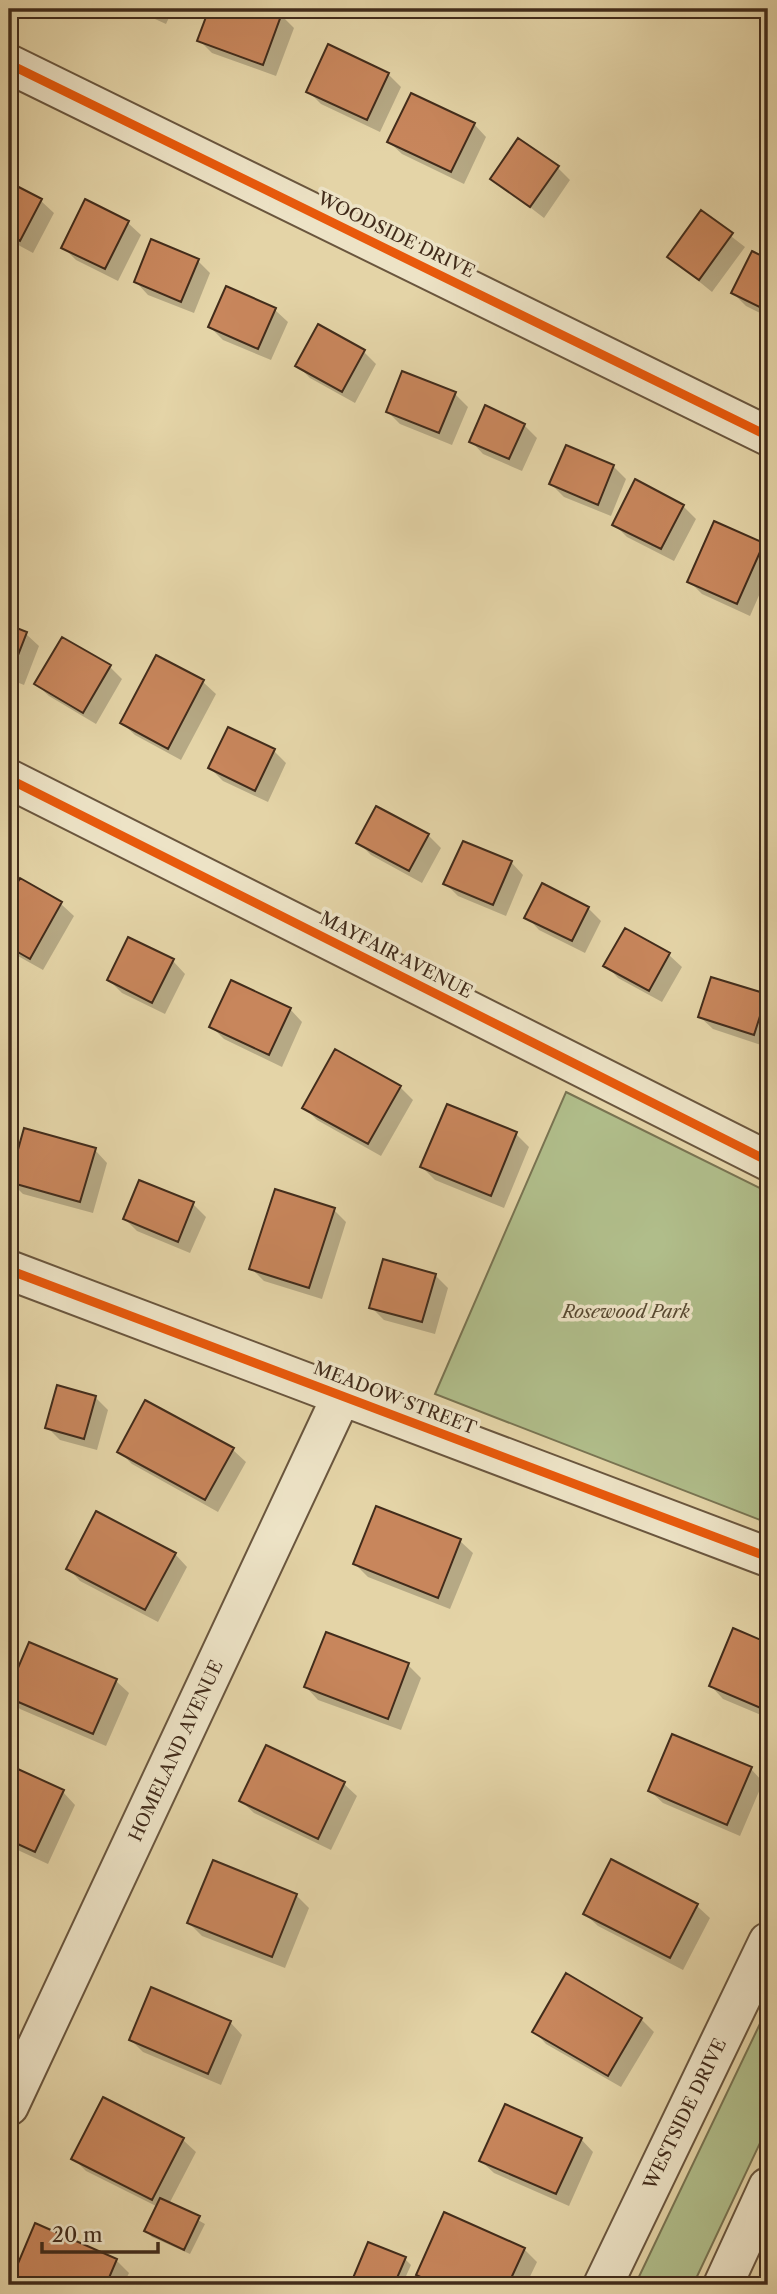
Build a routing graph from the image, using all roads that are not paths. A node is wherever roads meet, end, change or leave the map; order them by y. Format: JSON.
{"nodes":[{"id":1,"x":9,"y":64,"type":"edge"},
{"id":2,"x":768,"y":436,"type":"edge"},
{"id":3,"x":9,"y":779,"type":"edge"},
{"id":4,"x":768,"y":1160,"type":"edge"},
{"id":5,"x":9,"y":1270,"type":"edge"},
{"id":6,"x":342,"y":1395,"type":"junction"},
{"id":7,"x":768,"y":1558,"type":"edge"},
{"id":8,"x":768,"y":1942,"type":"edge"},
{"id":9,"x":9,"y":2106,"type":"edge"},
{"id":10,"x":768,"y":2187,"type":"edge"},
{"id":11,"x":603,"y":2285,"type":"edge"},
{"id":12,"x":723,"y":2285,"type":"edge"}],
"edges":[{"from":1,"to":2,"type":"street","name":"WOODSIDE DRIVE"},
{"from":3,"to":4,"type":"street","name":"MAYFAIR AVENUE"},
{"from":5,"to":6,"type":"street","name":"MEADOW STREET"},
{"from":6,"to":7,"type":"street","name":"MEADOW STREET"},
{"from":6,"to":9,"type":"street","name":"HOMELAND AVENUE"},
{"from":8,"to":11,"type":"street","name":"WESTSIDE DRIVE"},
{"from":10,"to":12,"type":"street"}]}
